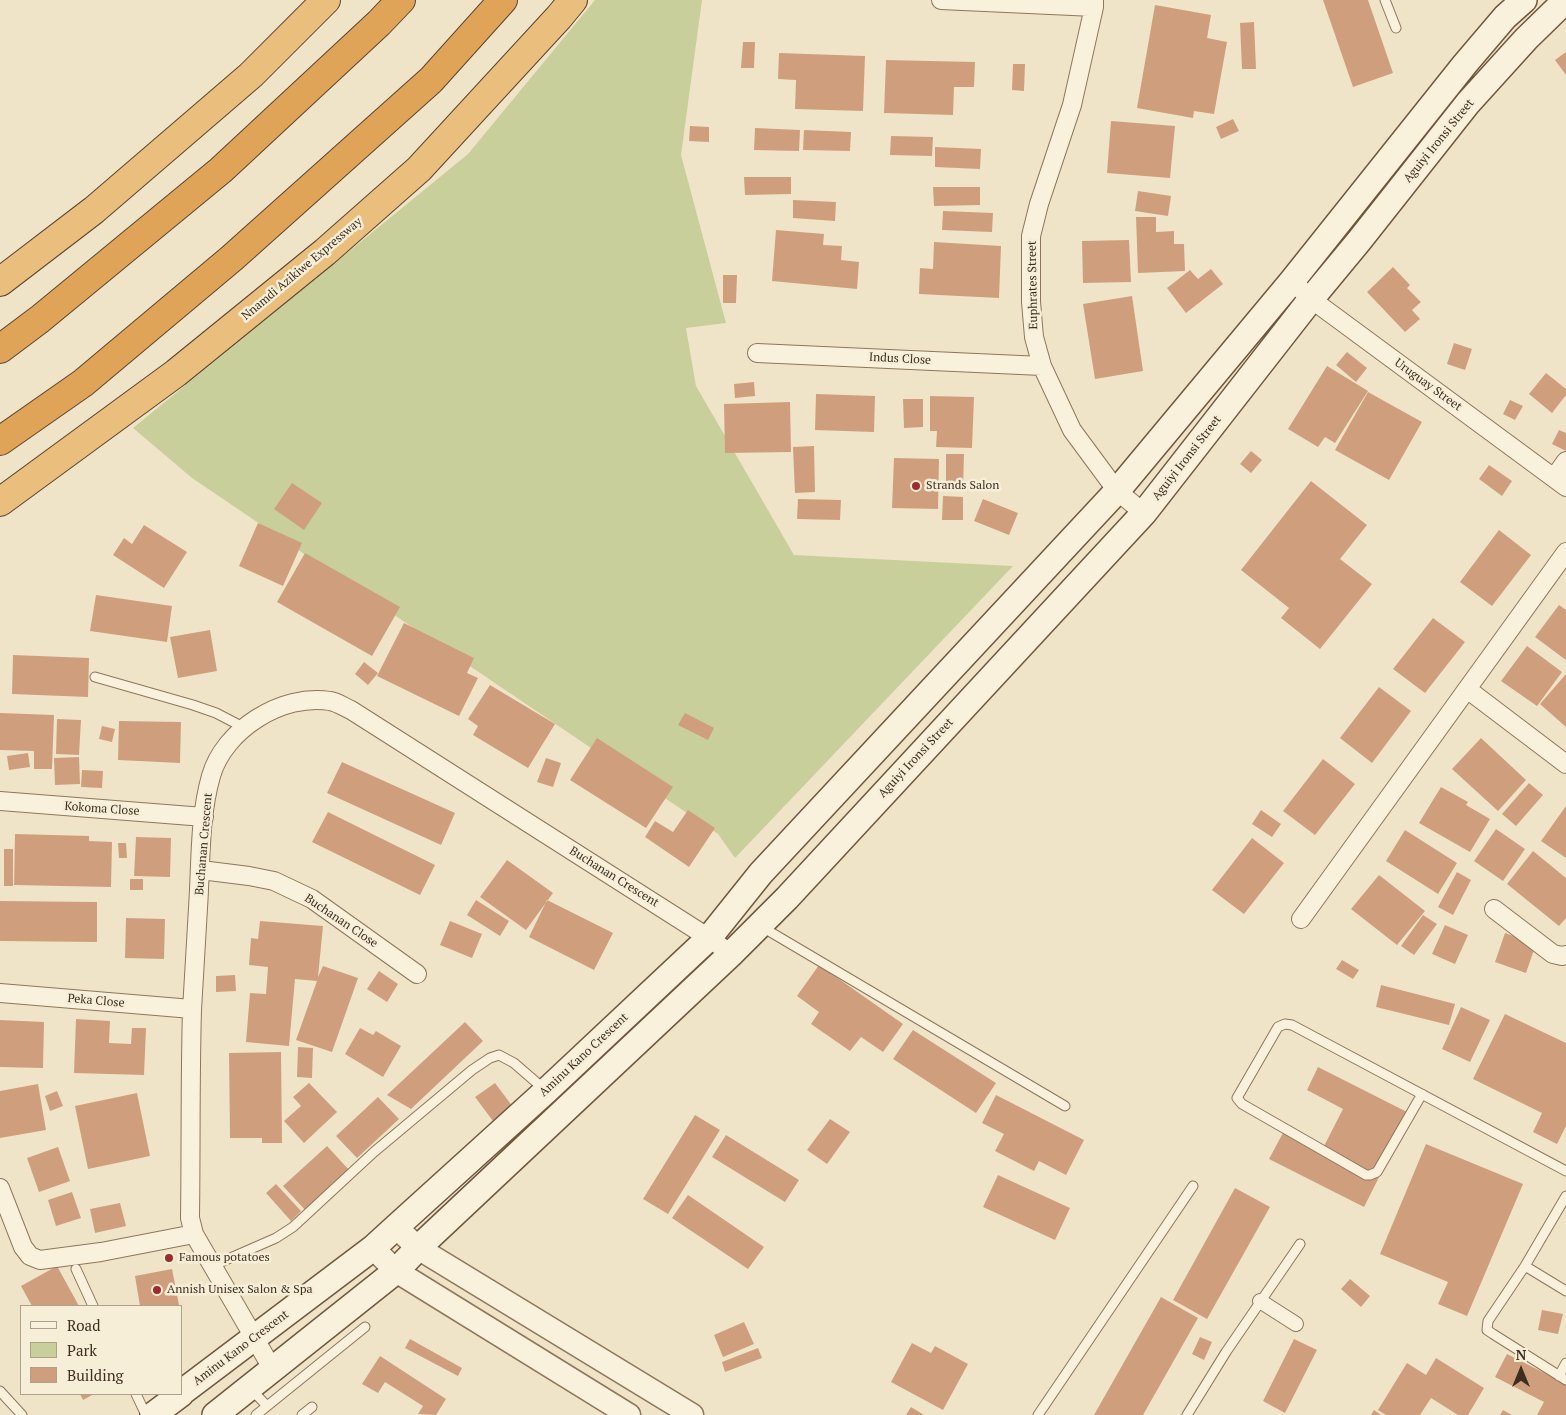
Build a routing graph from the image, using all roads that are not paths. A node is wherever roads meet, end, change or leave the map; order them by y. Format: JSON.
{"nodes":[{"id":1,"x":326,"y":0,"type":"edge"},
{"id":2,"x":401,"y":0,"type":"edge"},
{"id":3,"x":503,"y":0,"type":"edge"},
{"id":4,"x":573,"y":0,"type":"edge"},
{"id":5,"x":940,"y":0,"type":"edge"},
{"id":6,"x":1386,"y":0,"type":"edge"},
{"id":7,"x":1524,"y":0,"type":"edge"},
{"id":8,"x":1566,"y":0,"type":"edge"},
{"id":9,"x":1094,"y":4,"type":"edge"},
{"id":10,"x":1396,"y":28,"type":"dead end"},
{"id":11,"x":1292,"y":281,"type":"junction"},
{"id":12,"x":0,"y":282,"type":"edge"},
{"id":13,"x":1311,"y":299,"type":"junction"},
{"id":14,"x":0,"y":349,"type":"edge"},
{"id":15,"x":757,"y":353,"type":"dead end"},
{"id":16,"x":1042,"y":366,"type":"junction"},
{"id":17,"x":0,"y":441,"type":"edge"},
{"id":18,"x":1566,"y":461,"type":"edge"},
{"id":19,"x":1560,"y":482,"type":"edge"},
{"id":20,"x":1117,"y":491,"type":"junction"},
{"id":21,"x":0,"y":502,"type":"edge"},
{"id":22,"x":1144,"y":513,"type":"junction"},
{"id":23,"x":1566,"y":552,"type":"edge"},
{"id":24,"x":95,"y":677,"type":"dead end"},
{"id":25,"x":1467,"y":689,"type":"junction"},
{"id":26,"x":243,"y":727,"type":"junction"},
{"id":27,"x":1566,"y":764,"type":"edge"},
{"id":28,"x":0,"y":802,"type":"edge"},
{"id":29,"x":204,"y":817,"type":"junction"},
{"id":30,"x":201,"y":870,"type":"junction"},
{"id":31,"x":1494,"y":909,"type":"dead end"},
{"id":32,"x":1300,"y":919,"type":"dead end"},
{"id":33,"x":760,"y":925,"type":"junction"},
{"id":34,"x":709,"y":938,"type":"junction"},
{"id":35,"x":731,"y":954,"type":"junction"},
{"id":36,"x":1566,"y":955,"type":"edge"},
{"id":37,"x":417,"y":974,"type":"dead end"},
{"id":38,"x":0,"y":993,"type":"edge"},
{"id":39,"x":192,"y":1009,"type":"junction"},
{"id":40,"x":546,"y":1091,"type":"junction"},
{"id":41,"x":1422,"y":1094,"type":"junction"},
{"id":42,"x":1065,"y":1106,"type":"dead end"},
{"id":43,"x":1566,"y":1171,"type":"edge"},
{"id":44,"x":1193,"y":1186,"type":"dead end"},
{"id":45,"x":0,"y":1188,"type":"edge"},
{"id":46,"x":1566,"y":1196,"type":"edge"},
{"id":47,"x":396,"y":1227,"type":"junction"},
{"id":48,"x":194,"y":1234,"type":"junction"},
{"id":49,"x":1300,"y":1244,"type":"dead end"},
{"id":50,"x":373,"y":1248,"type":"junction"},
{"id":51,"x":418,"y":1248,"type":"junction"},
{"id":52,"x":212,"y":1266,"type":"junction"},
{"id":53,"x":1524,"y":1266,"type":"junction"},
{"id":54,"x":76,"y":1269,"type":"dead end"},
{"id":55,"x":396,"y":1271,"type":"junction"},
{"id":56,"x":1566,"y":1291,"type":"edge"},
{"id":57,"x":1260,"y":1301,"type":"junction"},
{"id":58,"x":94,"y":1305,"type":"edge"},
{"id":59,"x":1296,"y":1324,"type":"dead end"},
{"id":60,"x":365,"y":1326,"type":"dead end"},
{"id":61,"x":253,"y":1339,"type":"junction"},
{"id":62,"x":1566,"y":1363,"type":"edge"},
{"id":63,"x":273,"y":1370,"type":"junction"},
{"id":64,"x":1562,"y":1378,"type":"edge"},
{"id":65,"x":250,"y":1388,"type":"junction"},
{"id":66,"x":0,"y":1391,"type":"edge"},
{"id":67,"x":182,"y":1393,"type":"edge"},
{"id":68,"x":136,"y":1395,"type":"edge"},
{"id":69,"x":180,"y":1395,"type":"edge"},
{"id":70,"x":267,"y":1406,"type":"junction"},
{"id":71,"x":312,"y":1407,"type":"dead end"},
{"id":72,"x":22,"y":1415,"type":"edge"},
{"id":73,"x":146,"y":1415,"type":"edge"},
{"id":74,"x":152,"y":1415,"type":"edge"},
{"id":75,"x":215,"y":1415,"type":"edge"},
{"id":76,"x":256,"y":1415,"type":"edge"},
{"id":77,"x":302,"y":1415,"type":"edge"},
{"id":78,"x":629,"y":1415,"type":"edge"},
{"id":79,"x":692,"y":1415,"type":"edge"},
{"id":80,"x":1038,"y":1415,"type":"edge"},
{"id":81,"x":1187,"y":1415,"type":"edge"}],
"edges":[{"from":1,"to":12,"type":"highway"},
{"from":2,"to":14,"type":"highway"},
{"from":3,"to":17,"type":"highway"},
{"from":4,"to":21,"type":"highway","name":"Nnamdi Azikiwe Expressway"},
{"from":5,"to":9,"type":"street"},
{"from":6,"to":10,"type":"lane"},
{"from":7,"to":11,"type":"main road"},
{"from":8,"to":13,"type":"main road","name":"Aguiyi Ironsi Street"},
{"from":9,"to":16,"type":"street","name":"Euphrates Street"},
{"from":11,"to":13,"type":"street","name":"Uruguay Street"},
{"from":11,"to":20,"type":"main road"},
{"from":13,"to":19,"type":"street","name":"Uruguay Street"},
{"from":13,"to":22,"type":"main road","name":"Aguiyi Ironsi Street"},
{"from":15,"to":16,"type":"street","name":"Indus Close"},
{"from":16,"to":20,"type":"street","name":"Euphrates Street"},
{"from":18,"to":19,"type":"street"},
{"from":20,"to":22,"type":"street","name":"Euphrates Street"},
{"from":20,"to":34,"type":"main road","name":"Aminu Kano Crescent"},
{"from":22,"to":33,"type":"main road","name":"Aguiyi Ironsi Street"},
{"from":23,"to":25,"type":"street"},
{"from":24,"to":26,"type":"lane"},
{"from":25,"to":27,"type":"street"},
{"from":25,"to":32,"type":"street"},
{"from":26,"to":29,"type":"street","name":"Buchanan Crescent"},
{"from":26,"to":34,"type":"street","name":"Buchanan Crescent"},
{"from":28,"to":29,"type":"street","name":"Kokoma Close"},
{"from":29,"to":30,"type":"street","name":"Buchanan Crescent"},
{"from":30,"to":37,"type":"street","name":"Buchanan Close"},
{"from":30,"to":39,"type":"street","name":"Buchanan Crescent"},
{"from":31,"to":36,"type":"street"},
{"from":33,"to":35,"type":"main road"},
{"from":33,"to":42,"type":"lane"},
{"from":34,"to":35,"type":"street","name":"Buchanan Crescent"},
{"from":34,"to":40,"type":"main road","name":"Aminu Kano Crescent"},
{"from":35,"to":51,"type":"main road"},
{"from":38,"to":39,"type":"street","name":"Peka Close"},
{"from":39,"to":48,"type":"street","name":"Buchanan Crescent"},
{"from":40,"to":47,"type":"main road","name":"Aminu Kano Crescent"},
{"from":40,"to":52,"type":"lane"},
{"from":41,"to":41,"type":"lane"},
{"from":41,"to":43,"type":"lane"},
{"from":44,"to":80,"type":"lane"},
{"from":45,"to":48,"type":"street"},
{"from":46,"to":53,"type":"lane"},
{"from":47,"to":50,"type":"main road","name":"Aminu Kano Crescent"},
{"from":47,"to":51,"type":"street"},
{"from":48,"to":52,"type":"street","name":"Buchanan Crescent"},
{"from":49,"to":57,"type":"lane"},
{"from":50,"to":55,"type":"street"},
{"from":50,"to":61,"type":"main road","name":"Aminu Kano Crescent"},
{"from":51,"to":55,"type":"main road"},
{"from":51,"to":79,"type":"street"},
{"from":52,"to":61,"type":"street","name":"Buchanan Crescent"},
{"from":53,"to":56,"type":"lane"},
{"from":53,"to":64,"type":"lane"},
{"from":54,"to":58,"type":"lane"},
{"from":55,"to":63,"type":"main road"},
{"from":55,"to":78,"type":"street"},
{"from":57,"to":59,"type":"street"},
{"from":57,"to":81,"type":"lane"},
{"from":60,"to":70,"type":"lane"},
{"from":61,"to":63,"type":"street","name":"Buchanan Crescent"},
{"from":61,"to":67,"type":"main road","name":"Aminu Kano Crescent"},
{"from":62,"to":64,"type":"lane"},
{"from":63,"to":65,"type":"main road"},
{"from":65,"to":70,"type":"lane"},
{"from":65,"to":75,"type":"main road"},
{"from":66,"to":72,"type":"lane"},
{"from":68,"to":73,"type":"lane"},
{"from":69,"to":74,"type":"main road","name":"Aminu Kano Crescent"},
{"from":70,"to":76,"type":"lane"},
{"from":71,"to":77,"type":"lane"}]}
